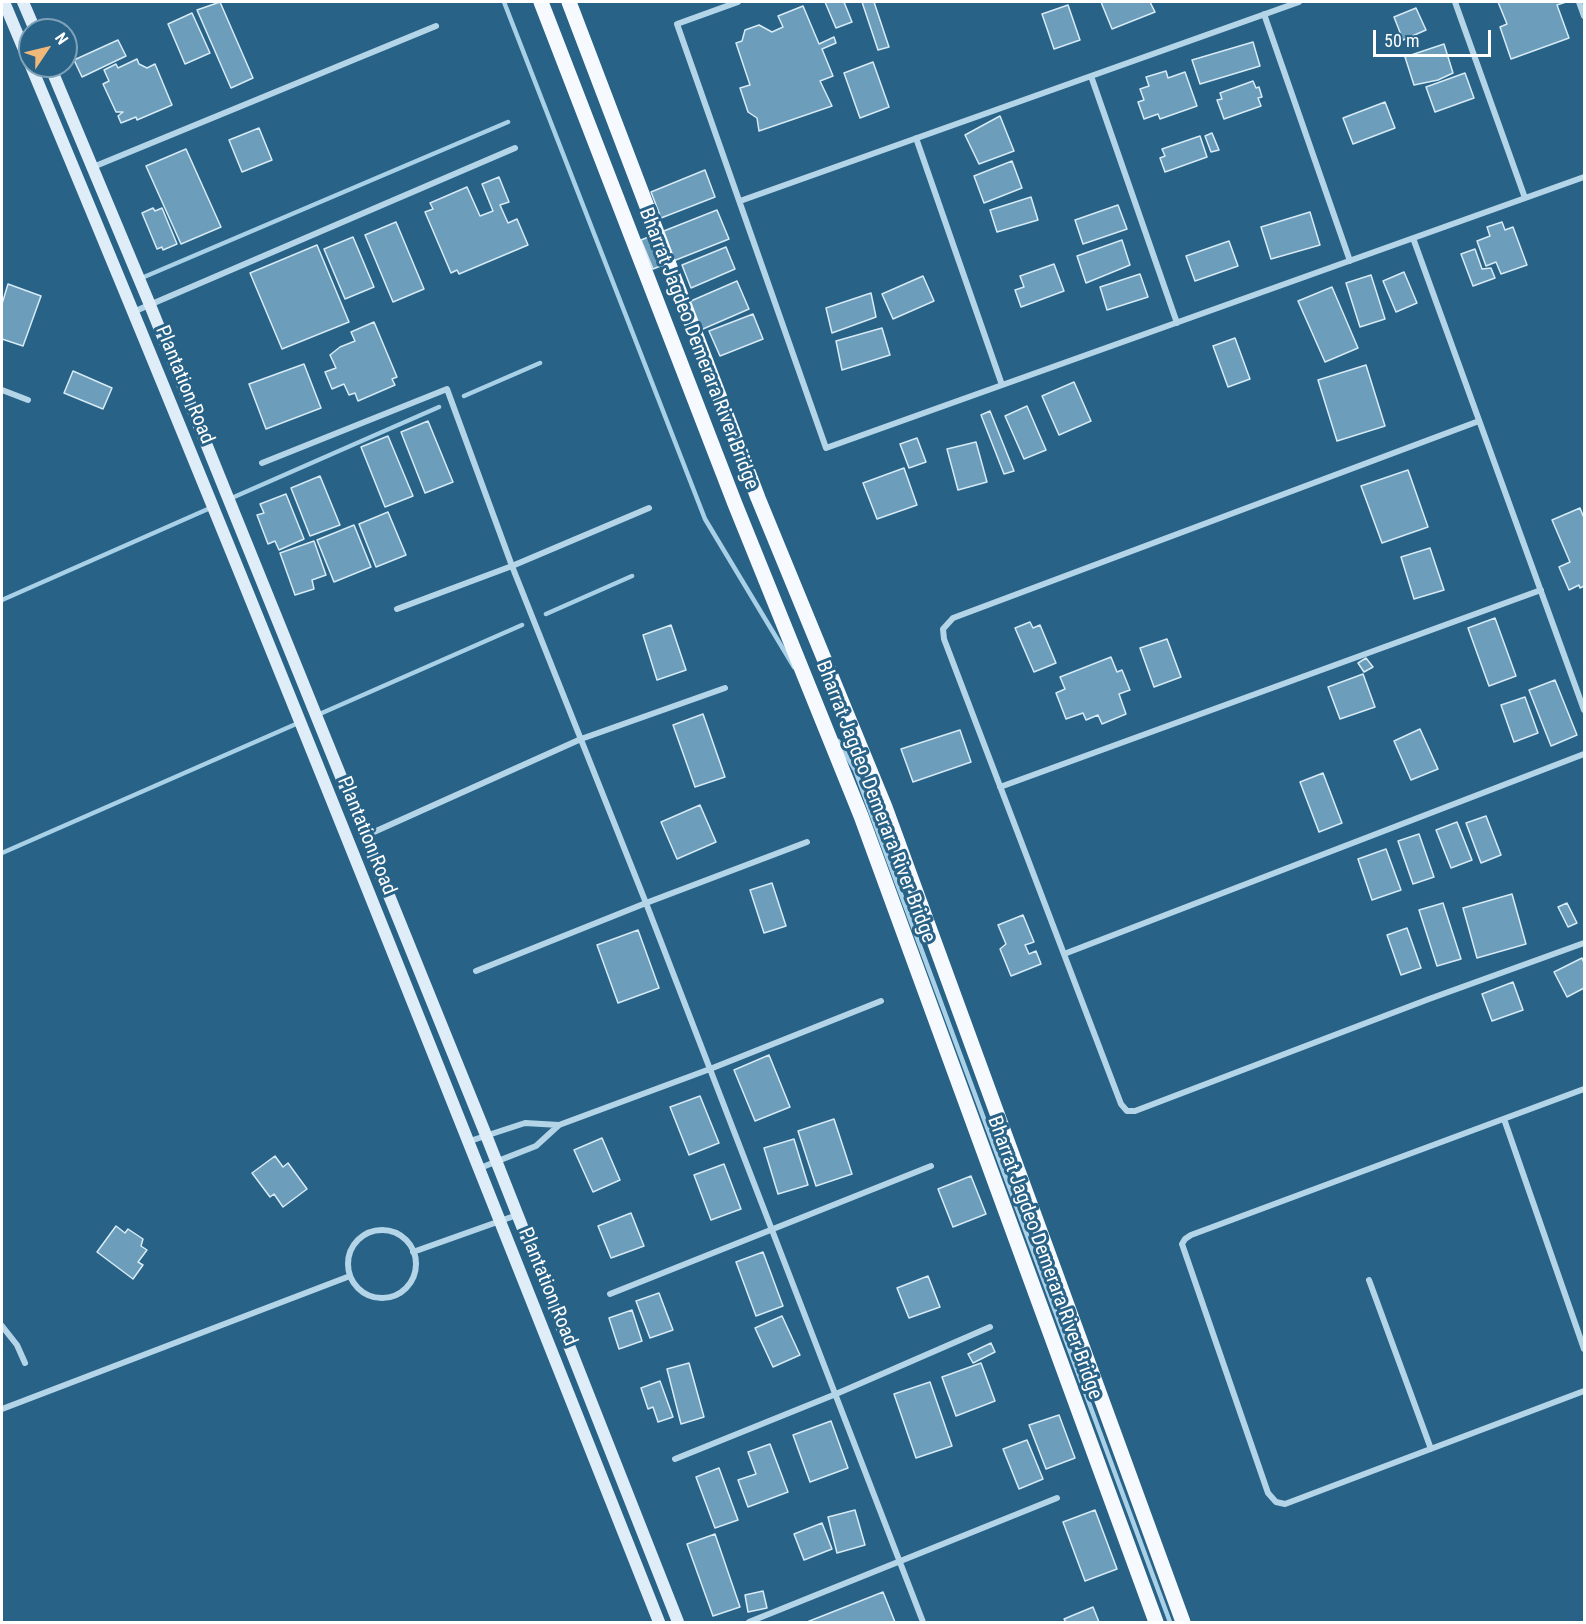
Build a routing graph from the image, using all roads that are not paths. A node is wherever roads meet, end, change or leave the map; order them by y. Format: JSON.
{"nodes":[{"id":1,"x":4,"y":2,"type":"edge"},
{"id":2,"x":23,"y":2,"type":"edge"},
{"id":3,"x":541,"y":2,"type":"edge"},
{"id":4,"x":569,"y":2,"type":"edge"},
{"id":5,"x":738,"y":2,"type":"edge"},
{"id":6,"x":1299,"y":2,"type":"edge"},
{"id":7,"x":1455,"y":2,"type":"edge"},
{"id":8,"x":1579,"y":2,"type":"edge"},
{"id":9,"x":1264,"y":14,"type":"junction"},
{"id":10,"x":1584,"y":16,"type":"edge"},
{"id":11,"x":30,"y":18,"type":"edge"},
{"id":12,"x":436,"y":26,"type":"dead end"},
{"id":13,"x":18,"y":36,"type":"edge"},
{"id":14,"x":1091,"y":76,"type":"junction"},
{"id":15,"x":35,"y":78,"type":"edge"},
{"id":16,"x":55,"y":78,"type":"edge"},
{"id":17,"x":916,"y":138,"type":"junction"},
{"id":18,"x":515,"y":148,"type":"dead end"},
{"id":19,"x":92,"y":167,"type":"junction"},
{"id":20,"x":1584,"y":177,"type":"edge"},
{"id":21,"x":1525,"y":198,"type":"junction"},
{"id":22,"x":740,"y":201,"type":"junction"},
{"id":23,"x":1413,"y":238,"type":"junction"},
{"id":24,"x":1350,"y":261,"type":"junction"},
{"id":25,"x":150,"y":305,"type":"junction"},
{"id":26,"x":133,"y":312,"type":"junction"},
{"id":27,"x":1177,"y":322,"type":"junction"},
{"id":28,"x":1002,"y":385,"type":"junction"},
{"id":29,"x":2,"y":390,"type":"edge"},
{"id":30,"x":28,"y":400,"type":"dead end"},
{"id":31,"x":1479,"y":421,"type":"junction"},
{"id":32,"x":262,"y":463,"type":"dead end"},
{"id":33,"x":649,"y":508,"type":"dead end"},
{"id":34,"x":512,"y":566,"type":"junction"},
{"id":35,"x":1541,"y":590,"type":"junction"},
{"id":36,"x":397,"y":609,"type":"dead end"},
{"id":37,"x":725,"y":688,"type":"dead end"},
{"id":38,"x":1584,"y":710,"type":"edge"},
{"id":39,"x":581,"y":739,"type":"junction"},
{"id":40,"x":1584,"y":754,"type":"edge"},
{"id":41,"x":1000,"y":787,"type":"junction"},
{"id":42,"x":364,"y":836,"type":"junction"},
{"id":43,"x":807,"y":842,"type":"dead end"},
{"id":44,"x":646,"y":903,"type":"junction"},
{"id":45,"x":1584,"y":943,"type":"edge"},
{"id":46,"x":1064,"y":954,"type":"junction"},
{"id":47,"x":476,"y":971,"type":"dead end"},
{"id":48,"x":881,"y":1001,"type":"dead end"},
{"id":49,"x":710,"y":1069,"type":"junction"},
{"id":50,"x":1584,"y":1089,"type":"edge"},
{"id":51,"x":1504,"y":1119,"type":"junction"},
{"id":52,"x":559,"y":1125,"type":"junction"},
{"id":53,"x":486,"y":1135,"type":"junction"},
{"id":54,"x":470,"y":1141,"type":"junction"},
{"id":55,"x":496,"y":1162,"type":"junction"},
{"id":56,"x":931,"y":1166,"type":"dead end"},
{"id":57,"x":480,"y":1168,"type":"junction"},
{"id":58,"x":517,"y":1215,"type":"junction"},
{"id":59,"x":500,"y":1221,"type":"junction"},
{"id":60,"x":772,"y":1229,"type":"junction"},
{"id":61,"x":413,"y":1252,"type":"junction"},
{"id":62,"x":350,"y":1276,"type":"junction"},
{"id":63,"x":1369,"y":1280,"type":"dead end"},
{"id":64,"x":610,"y":1294,"type":"dead end"},
{"id":65,"x":2,"y":1326,"type":"edge"},
{"id":66,"x":990,"y":1327,"type":"dead end"},
{"id":67,"x":1584,"y":1349,"type":"edge"},
{"id":68,"x":25,"y":1363,"type":"dead end"},
{"id":69,"x":1584,"y":1391,"type":"edge"},
{"id":70,"x":836,"y":1394,"type":"junction"},
{"id":71,"x":2,"y":1409,"type":"edge"},
{"id":72,"x":1431,"y":1449,"type":"junction"},
{"id":73,"x":675,"y":1459,"type":"dead end"},
{"id":74,"x":1058,"y":1498,"type":"dead end"},
{"id":75,"x":900,"y":1562,"type":"junction"},
{"id":76,"x":659,"y":1623,"type":"edge"},
{"id":77,"x":678,"y":1623,"type":"edge"},
{"id":78,"x":749,"y":1623,"type":"edge"},
{"id":79,"x":923,"y":1623,"type":"edge"},
{"id":80,"x":1156,"y":1623,"type":"edge"},
{"id":81,"x":1183,"y":1623,"type":"edge"}],
"edges":[{"from":1,"to":13,"type":"street","name":"Plantation Road"},
{"from":2,"to":11,"type":"street"},
{"from":3,"to":80,"type":"main road","name":"Bharrat Jagdeo Demerara River Bridge"},
{"from":4,"to":81,"type":"main road","name":"Bharrat Jagdeo Demerara River Bridge"},
{"from":5,"to":22,"type":"street"},
{"from":6,"to":9,"type":"street"},
{"from":7,"to":21,"type":"street"},
{"from":8,"to":10,"type":"street"},
{"from":9,"to":14,"type":"street"},
{"from":9,"to":24,"type":"street"},
{"from":12,"to":19,"type":"street"},
{"from":14,"to":17,"type":"street"},
{"from":14,"to":27,"type":"street"},
{"from":15,"to":26,"type":"street","name":"Plantation Road"},
{"from":16,"to":19,"type":"street","name":"Plantation Road"},
{"from":17,"to":22,"type":"street"},
{"from":17,"to":28,"type":"street"},
{"from":18,"to":25,"type":"street"},
{"from":19,"to":25,"type":"street","name":"Plantation Road"},
{"from":20,"to":21,"type":"street"},
{"from":21,"to":23,"type":"street"},
{"from":22,"to":28,"type":"street"},
{"from":23,"to":24,"type":"street"},
{"from":23,"to":31,"type":"street"},
{"from":24,"to":27,"type":"street"},
{"from":25,"to":26,"type":"street"},
{"from":25,"to":42,"type":"street","name":"Plantation Road"},
{"from":26,"to":54,"type":"street","name":"Plantation Road"},
{"from":27,"to":28,"type":"street"},
{"from":29,"to":30,"type":"street"},
{"from":31,"to":35,"type":"street"},
{"from":31,"to":41,"type":"street"},
{"from":32,"to":34,"type":"street"},
{"from":33,"to":34,"type":"street"},
{"from":34,"to":36,"type":"street"},
{"from":34,"to":39,"type":"street"},
{"from":35,"to":38,"type":"street"},
{"from":35,"to":41,"type":"street"},
{"from":37,"to":39,"type":"street"},
{"from":39,"to":42,"type":"street"},
{"from":39,"to":44,"type":"street"},
{"from":40,"to":46,"type":"street"},
{"from":41,"to":46,"type":"street"},
{"from":42,"to":53,"type":"street","name":"Plantation Road"},
{"from":43,"to":44,"type":"street"},
{"from":44,"to":47,"type":"street"},
{"from":44,"to":49,"type":"street"},
{"from":45,"to":46,"type":"street"},
{"from":48,"to":49,"type":"street"},
{"from":49,"to":52,"type":"street"},
{"from":49,"to":60,"type":"street"},
{"from":50,"to":51,"type":"street"},
{"from":51,"to":67,"type":"street"},
{"from":51,"to":72,"type":"street"},
{"from":52,"to":53,"type":"street"},
{"from":52,"to":55,"type":"street"},
{"from":53,"to":54,"type":"street"},
{"from":53,"to":55,"type":"street","name":"Plantation Road"},
{"from":54,"to":57,"type":"street","name":"Plantation Road"},
{"from":55,"to":57,"type":"street"},
{"from":55,"to":58,"type":"street","name":"Plantation Road"},
{"from":56,"to":60,"type":"street"},
{"from":57,"to":59,"type":"street","name":"Plantation Road"},
{"from":58,"to":59,"type":"street"},
{"from":58,"to":77,"type":"street","name":"Plantation Road"},
{"from":59,"to":61,"type":"street"},
{"from":59,"to":76,"type":"street","name":"Plantation Road"},
{"from":60,"to":64,"type":"street"},
{"from":60,"to":70,"type":"street"},
{"from":61,"to":62,"type":"street"},
{"from":61,"to":62,"type":"street"},
{"from":62,"to":71,"type":"street"},
{"from":63,"to":72,"type":"street"},
{"from":65,"to":68,"type":"street"},
{"from":66,"to":70,"type":"street"},
{"from":69,"to":72,"type":"street"},
{"from":70,"to":73,"type":"street"},
{"from":70,"to":75,"type":"street"},
{"from":74,"to":75,"type":"street"},
{"from":75,"to":78,"type":"street"},
{"from":75,"to":79,"type":"street"}]}
